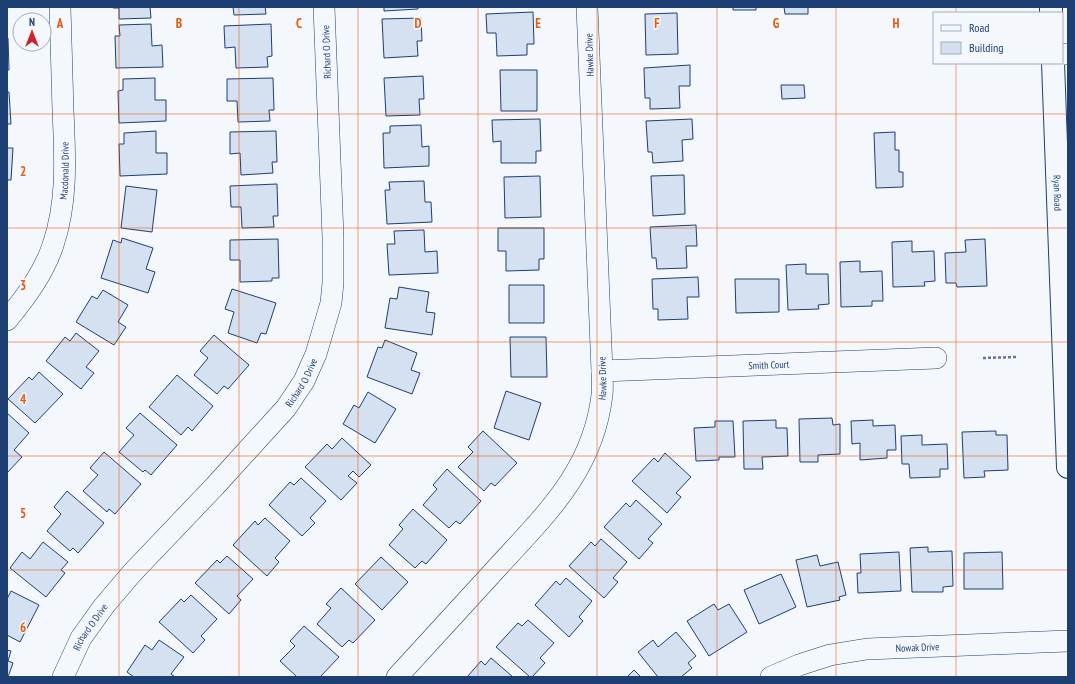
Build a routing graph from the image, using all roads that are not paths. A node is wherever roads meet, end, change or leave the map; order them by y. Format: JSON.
{"nodes":[{"id":1,"x":60,"y":7,"type":"edge"},
{"id":2,"x":324,"y":7,"type":"edge"},
{"id":3,"x":587,"y":7,"type":"edge"},
{"id":4,"x":1053,"y":64,"type":"edge"},
{"id":5,"x":7,"y":320,"type":"edge"},
{"id":6,"x":936,"y":358,"type":"dead end"},
{"id":7,"x":602,"y":371,"type":"junction"},
{"id":8,"x":1068,"y":467,"type":"edge"},
{"id":9,"x":1068,"y":641,"type":"edge"},
{"id":10,"x":63,"y":677,"type":"edge"},
{"id":11,"x":397,"y":677,"type":"edge"},
{"id":12,"x":771,"y":677,"type":"edge"}],
"edges":[{"from":1,"to":5,"type":"street","name":"Macdonald Drive"},
{"from":2,"to":10,"type":"street","name":"Richard O Drive"},
{"from":3,"to":7,"type":"street","name":"Hawke Drive"},
{"from":4,"to":8,"type":"main road","name":"Ryan Road"},
{"from":6,"to":7,"type":"street","name":"Smith Court"},
{"from":7,"to":11,"type":"street","name":"Hawke Drive"},
{"from":9,"to":12,"type":"street","name":"Nowak Drive"}]}
